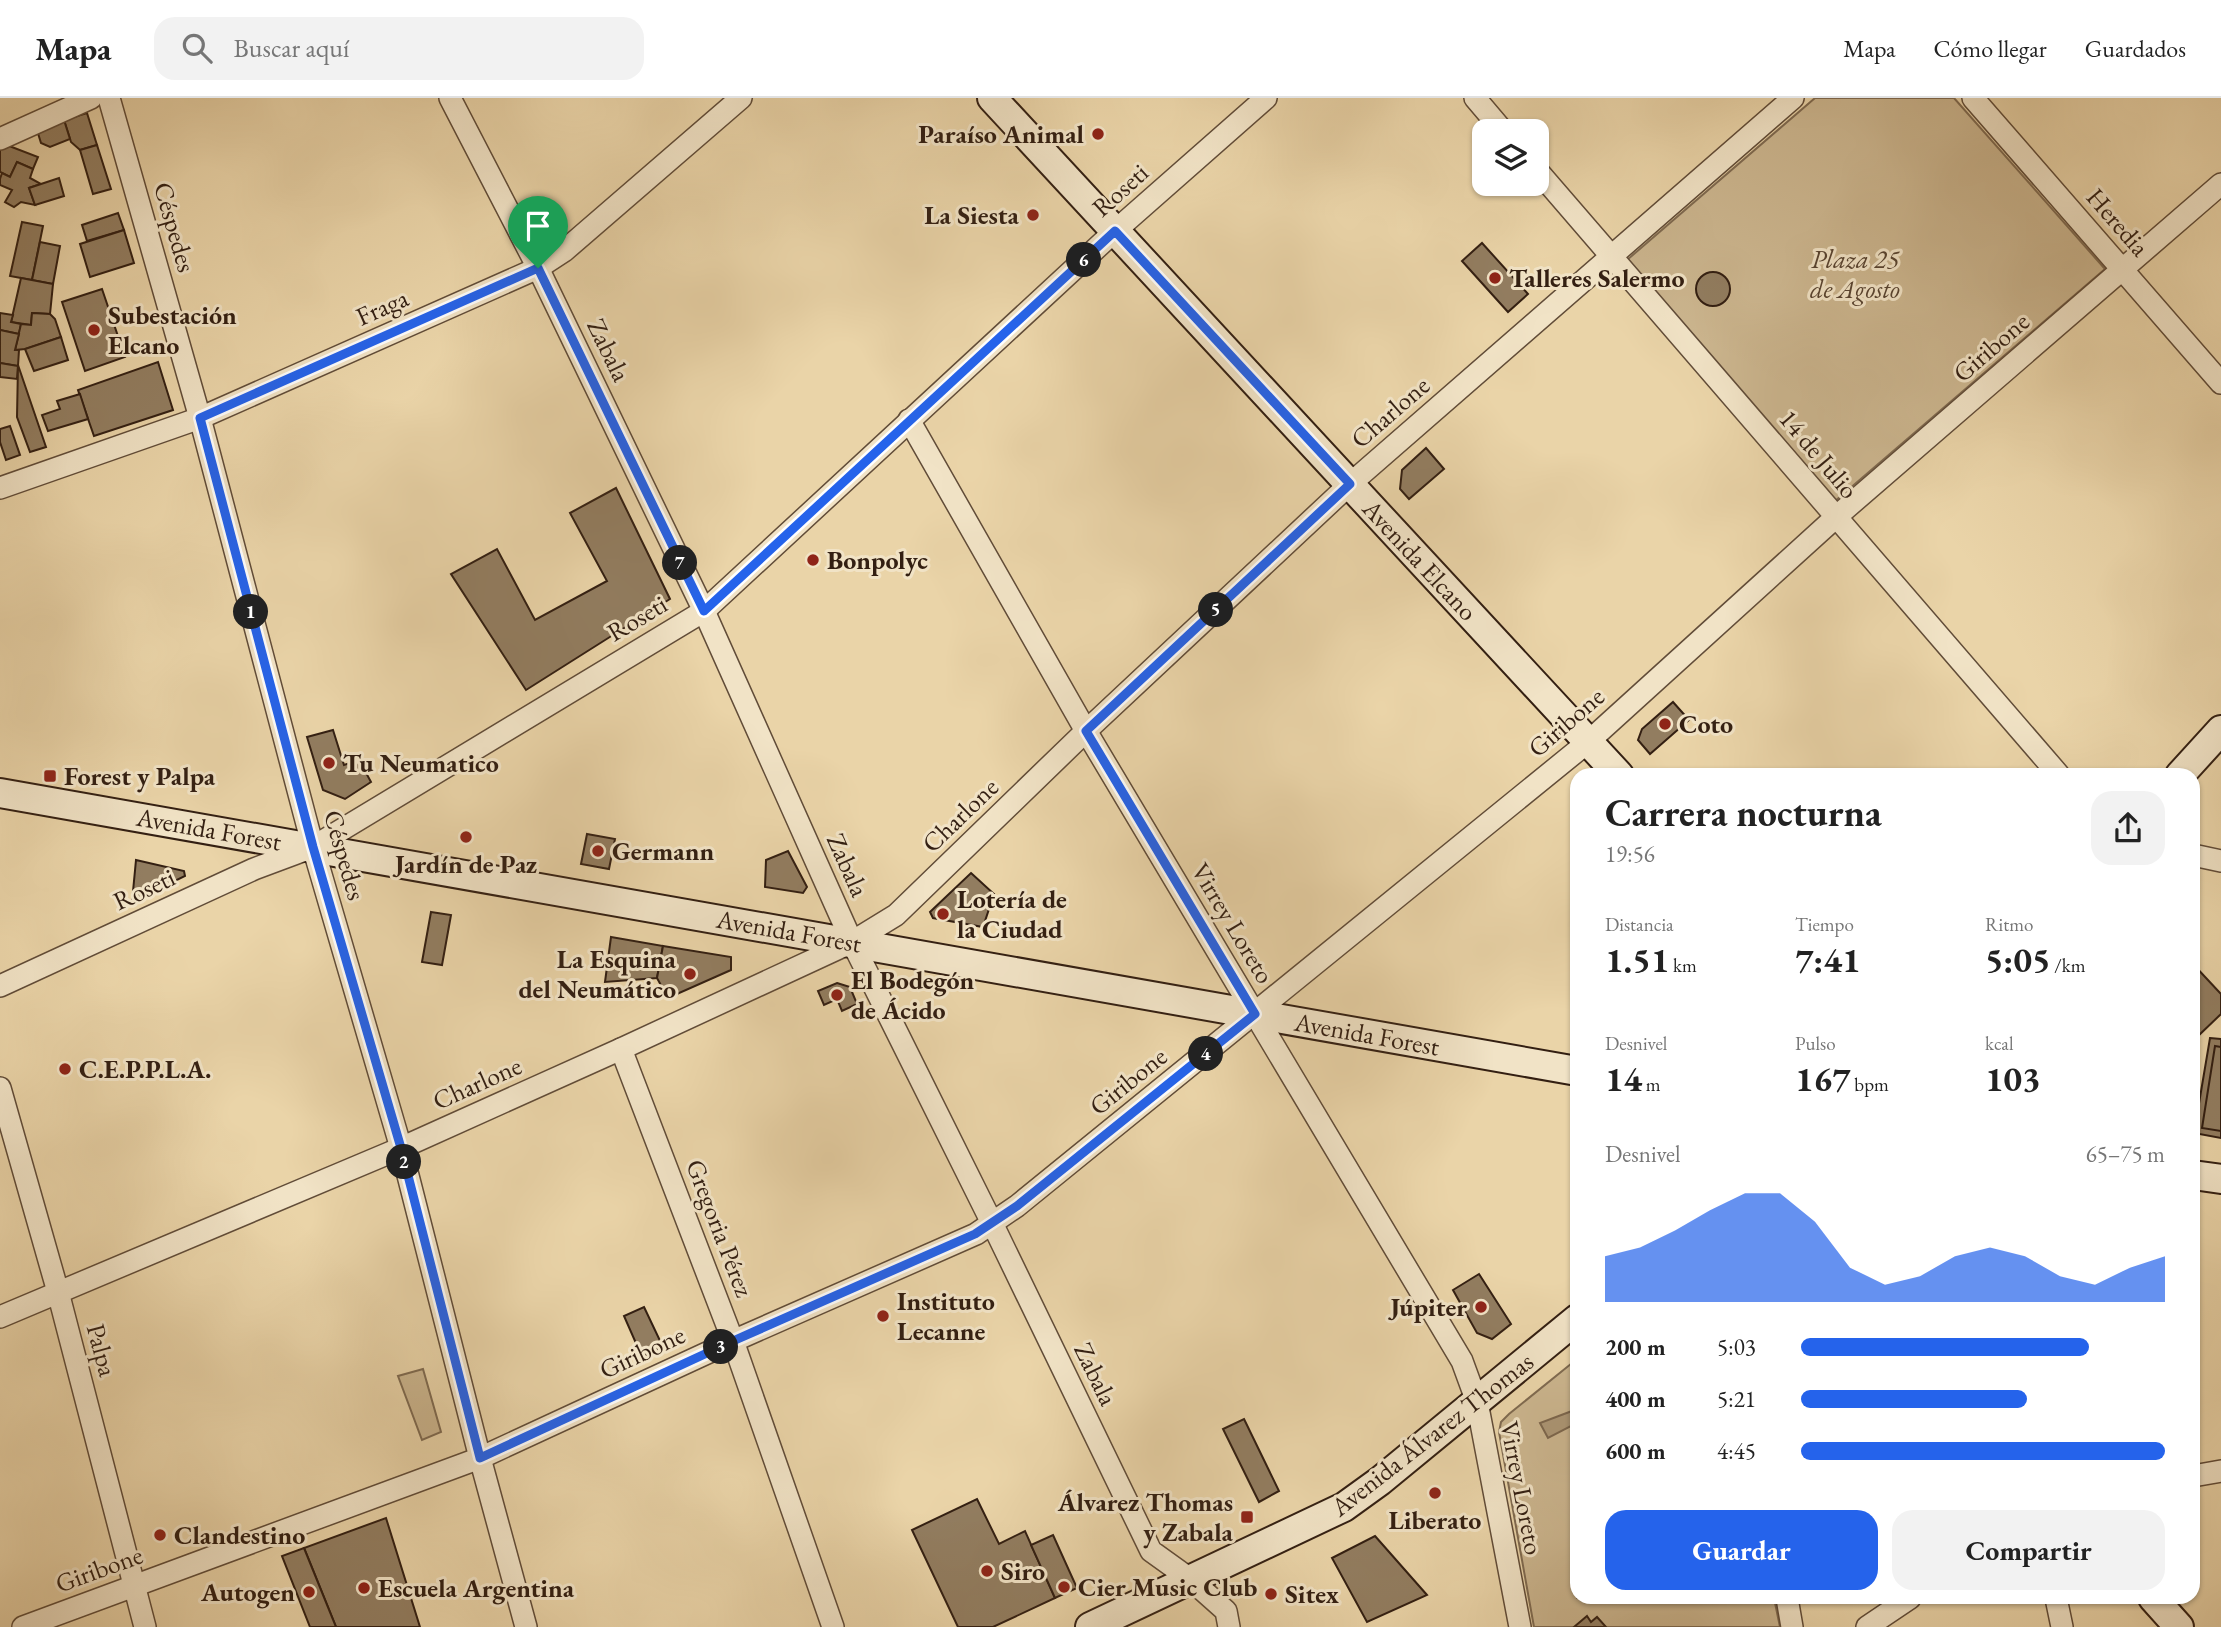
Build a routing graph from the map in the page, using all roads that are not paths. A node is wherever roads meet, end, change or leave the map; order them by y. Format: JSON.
{"nodes":[{"id":1,"x":91,"y":98,"type":"edge"},
{"id":2,"x":110,"y":98,"type":"edge"},
{"id":3,"x":450,"y":98,"type":"edge"},
{"id":4,"x":741,"y":98,"type":"edge"},
{"id":5,"x":992,"y":98,"type":"edge"},
{"id":6,"x":1266,"y":98,"type":"edge"},
{"id":7,"x":1475,"y":98,"type":"edge"},
{"id":8,"x":1793,"y":98,"type":"edge"},
{"id":9,"x":1973,"y":98,"type":"edge"},
{"id":10,"x":1493,"y":119,"type":"edge"},
{"id":11,"x":0,"y":139,"type":"edge"},
{"id":12,"x":1549,"y":184,"type":"edge"},
{"id":13,"x":2221,"y":184,"type":"edge"},
{"id":14,"x":1115,"y":231,"type":"junction"},
{"id":15,"x":1612,"y":256,"type":"junction"},
{"id":16,"x":538,"y":268,"type":"junction"},
{"id":17,"x":2123,"y":270,"type":"junction"},
{"id":18,"x":2221,"y":383,"type":"edge"},
{"id":19,"x":200,"y":418,"type":"junction"},
{"id":20,"x":909,"y":420,"type":"junction"},
{"id":21,"x":1350,"y":484,"type":"junction"},
{"id":22,"x":0,"y":488,"type":"edge"},
{"id":23,"x":1836,"y":517,"type":"junction"},
{"id":24,"x":704,"y":611,"type":"junction"},
{"id":25,"x":2221,"y":730,"type":"edge"},
{"id":26,"x":1086,"y":731,"type":"junction"},
{"id":27,"x":1588,"y":742,"type":"junction"},
{"id":28,"x":1612,"y":768,"type":"edge"},
{"id":29,"x":2053,"y":768,"type":"edge"},
{"id":30,"x":2186,"y":768,"type":"edge"},
{"id":31,"x":0,"y":793,"type":"edge"},
{"id":32,"x":313,"y":847,"type":"junction"},
{"id":33,"x":2200,"y":856,"type":"edge"},
{"id":34,"x":2221,"y":861,"type":"edge"},
{"id":35,"x":852,"y":942,"type":"junction"},
{"id":36,"x":0,"y":986,"type":"edge"},
{"id":37,"x":1255,"y":1014,"type":"junction"},
{"id":38,"x":621,"y":1049,"type":"junction"},
{"id":39,"x":1570,"y":1070,"type":"edge"},
{"id":40,"x":0,"y":1087,"type":"edge"},
{"id":41,"x":401,"y":1148,"type":"junction"},
{"id":42,"x":2200,"y":1176,"type":"edge"},
{"id":43,"x":2221,"y":1180,"type":"edge"},
{"id":44,"x":992,"y":1223,"type":"junction"},
{"id":45,"x":58,"y":1292,"type":"junction"},
{"id":46,"x":0,"y":1317,"type":"edge"},
{"id":47,"x":1570,"y":1325,"type":"edge"},
{"id":48,"x":733,"y":1341,"type":"junction"},
{"id":49,"x":1477,"y":1402,"type":"junction"},
{"id":50,"x":480,"y":1458,"type":"junction"},
{"id":51,"x":2221,"y":1471,"type":"edge"},
{"id":52,"x":2200,"y":1475,"type":"edge"},
{"id":53,"x":1190,"y":1579,"type":"junction"},
{"id":54,"x":135,"y":1586,"type":"junction"},
{"id":55,"x":1788,"y":1604,"type":"edge"},
{"id":56,"x":1901,"y":1604,"type":"edge"},
{"id":57,"x":2057,"y":1604,"type":"edge"},
{"id":58,"x":2158,"y":1604,"type":"edge"},
{"id":59,"x":23,"y":1627,"type":"edge"},
{"id":60,"x":145,"y":1627,"type":"edge"},
{"id":61,"x":526,"y":1627,"type":"edge"},
{"id":62,"x":833,"y":1627,"type":"edge"},
{"id":63,"x":1090,"y":1627,"type":"edge"},
{"id":64,"x":1228,"y":1627,"type":"edge"},
{"id":65,"x":1520,"y":1627,"type":"edge"},
{"id":66,"x":1792,"y":1627,"type":"edge"},
{"id":67,"x":1867,"y":1627,"type":"edge"},
{"id":68,"x":2062,"y":1627,"type":"edge"},
{"id":69,"x":2179,"y":1627,"type":"edge"}],
"edges":[{"from":1,"to":11,"type":"street"},
{"from":2,"to":19,"type":"street","name":"Céspedes"},
{"from":3,"to":16,"type":"street","name":"Zabala"},
{"from":4,"to":16,"type":"street","name":"Fraga"},
{"from":5,"to":14,"type":"main road","name":"Avenida Elcano"},
{"from":6,"to":14,"type":"street","name":"Roseti"},
{"from":7,"to":10,"type":"street"},
{"from":8,"to":15,"type":"street","name":"Charlone"},
{"from":9,"to":17,"type":"street","name":"Heredia"},
{"from":12,"to":15,"type":"street","name":"14 de Julio"},
{"from":13,"to":17,"type":"street","name":"Giribone"},
{"from":14,"to":20,"type":"street","name":"Roseti"},
{"from":14,"to":21,"type":"main road","name":"Avenida Elcano"},
{"from":15,"to":21,"type":"street","name":"Charlone"},
{"from":15,"to":23,"type":"street","name":"14 de Julio"},
{"from":16,"to":19,"type":"street","name":"Fraga"},
{"from":16,"to":24,"type":"street","name":"Zabala"},
{"from":17,"to":18,"type":"street","name":"Heredia"},
{"from":17,"to":23,"type":"street","name":"Giribone"},
{"from":19,"to":22,"type":"street","name":"Fraga"},
{"from":19,"to":32,"type":"street","name":"Céspedes"},
{"from":20,"to":24,"type":"street","name":"Roseti"},
{"from":20,"to":26,"type":"street","name":"Virrey Loreto"},
{"from":21,"to":26,"type":"street","name":"Charlone"},
{"from":21,"to":27,"type":"main road","name":"Avenida Elcano"},
{"from":23,"to":27,"type":"street","name":"Giribone"},
{"from":23,"to":29,"type":"street","name":"14 de Julio"},
{"from":24,"to":32,"type":"street","name":"Roseti"},
{"from":24,"to":35,"type":"street","name":"Zabala"},
{"from":25,"to":30,"type":"main road"},
{"from":26,"to":35,"type":"street","name":"Charlone"},
{"from":26,"to":37,"type":"street","name":"Virrey Loreto"},
{"from":27,"to":28,"type":"main road","name":"Avenida Elcano"},
{"from":27,"to":37,"type":"street","name":"Giribone"},
{"from":31,"to":32,"type":"main road","name":"Avenida Forest"},
{"from":32,"to":35,"type":"main road","name":"Avenida Forest"},
{"from":32,"to":36,"type":"street","name":"Roseti"},
{"from":32,"to":41,"type":"street","name":"Céspedes"},
{"from":33,"to":34,"type":"street"},
{"from":35,"to":37,"type":"main road","name":"Avenida Forest"},
{"from":35,"to":38,"type":"street","name":"Charlone"},
{"from":35,"to":44,"type":"street","name":"Zabala"},
{"from":37,"to":39,"type":"main road","name":"Avenida Forest"},
{"from":37,"to":44,"type":"street","name":"Giribone"},
{"from":37,"to":49,"type":"street","name":"Virrey Loreto"},
{"from":38,"to":41,"type":"street","name":"Charlone"},
{"from":38,"to":48,"type":"street","name":"Gregoria Pérez"},
{"from":40,"to":45,"type":"street","name":"Palpa"},
{"from":41,"to":45,"type":"street","name":"Charlone"},
{"from":41,"to":50,"type":"street","name":"Céspedes"},
{"from":42,"to":43,"type":"main road"},
{"from":44,"to":48,"type":"street","name":"Giribone"},
{"from":44,"to":53,"type":"street","name":"Zabala"},
{"from":45,"to":46,"type":"street","name":"Charlone"},
{"from":45,"to":54,"type":"street","name":"Palpa"},
{"from":47,"to":49,"type":"main road","name":"Avenida Álvarez Thomas"},
{"from":48,"to":50,"type":"street","name":"Giribone"},
{"from":48,"to":62,"type":"street","name":"Gregoria Pérez"},
{"from":49,"to":53,"type":"main road","name":"Avenida Álvarez Thomas"},
{"from":49,"to":65,"type":"street","name":"Virrey Loreto"},
{"from":50,"to":54,"type":"street","name":"Giribone"},
{"from":50,"to":61,"type":"street","name":"Céspedes"},
{"from":51,"to":52,"type":"street"},
{"from":53,"to":63,"type":"main road","name":"Avenida Álvarez Thomas"},
{"from":53,"to":64,"type":"street","name":"Zabala"},
{"from":54,"to":59,"type":"street","name":"Giribone"},
{"from":54,"to":60,"type":"street","name":"Palpa"},
{"from":55,"to":66,"type":"street"},
{"from":56,"to":67,"type":"street"},
{"from":57,"to":68,"type":"street"},
{"from":58,"to":69,"type":"main road"}]}
